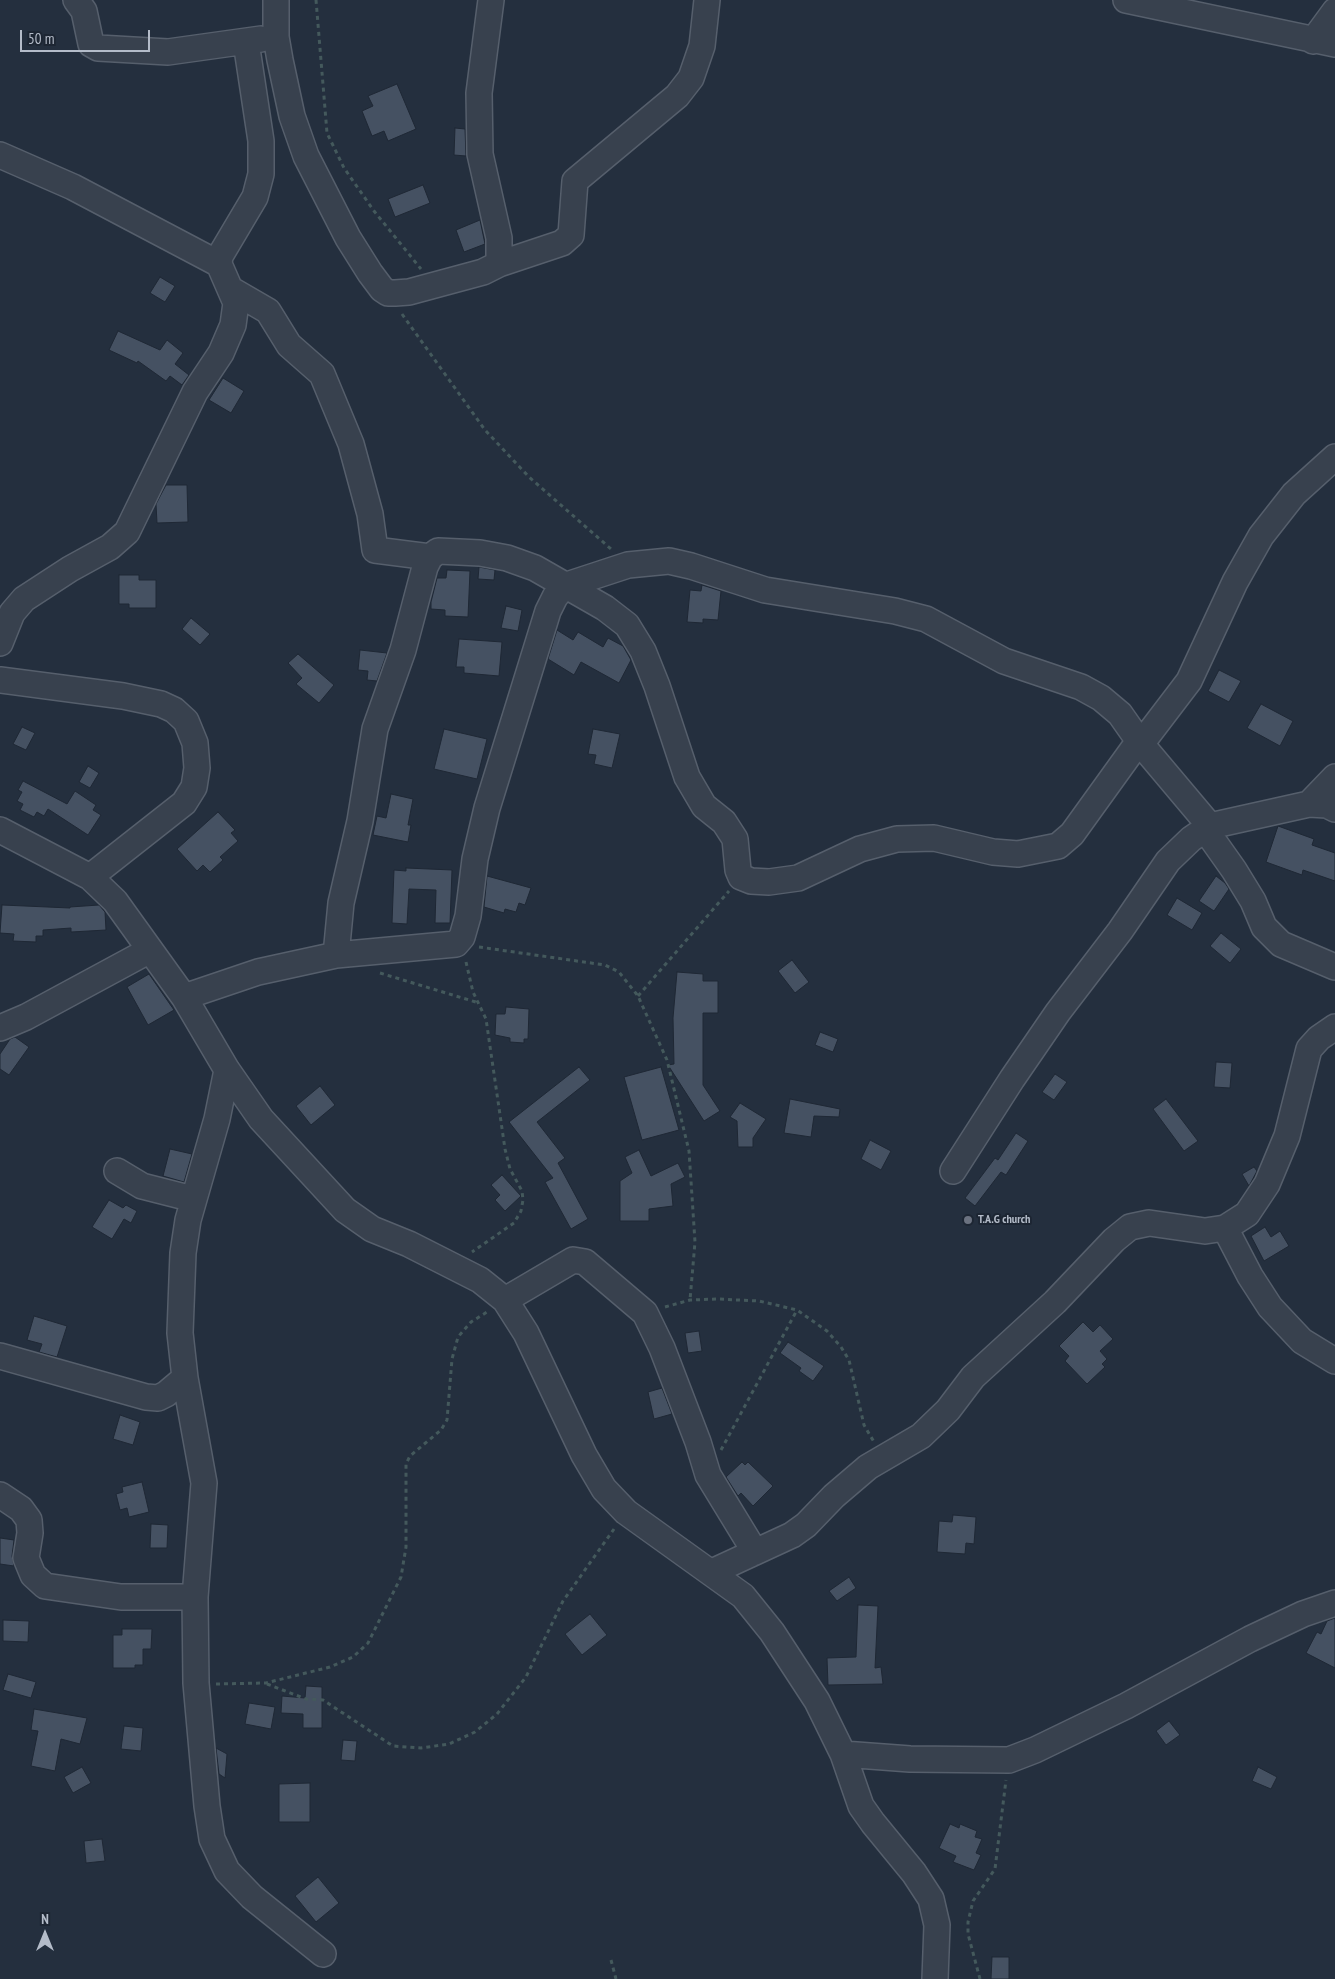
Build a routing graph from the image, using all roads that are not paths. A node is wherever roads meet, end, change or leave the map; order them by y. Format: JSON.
{"nodes":[{"id":1,"x":76,"y":0,"type":"edge"},
{"id":2,"x":276,"y":0,"type":"edge"},
{"id":3,"x":491,"y":0,"type":"edge"},
{"id":4,"x":707,"y":0,"type":"edge"},
{"id":5,"x":1126,"y":0,"type":"edge"},
{"id":6,"x":1335,"y":11,"type":"edge"},
{"id":7,"x":276,"y":37,"type":"junction"},
{"id":8,"x":246,"y":42,"type":"junction"},
{"id":9,"x":1324,"y":43,"type":"edge"},
{"id":10,"x":0,"y":155,"type":"edge"},
{"id":11,"x":219,"y":264,"type":"junction"},
{"id":12,"x":499,"y":264,"type":"junction"},
{"id":13,"x":230,"y":289,"type":"junction"},
{"id":14,"x":1335,"y":456,"type":"edge"},
{"id":15,"x":430,"y":557,"type":"junction"},
{"id":16,"x":564,"y":586,"type":"junction"},
{"id":17,"x":0,"y":643,"type":"edge"},
{"id":18,"x":0,"y":680,"type":"edge"},
{"id":19,"x":1140,"y":743,"type":"junction"},
{"id":20,"x":1335,"y":777,"type":"edge"},
{"id":21,"x":1309,"y":804,"type":"junction"},
{"id":22,"x":1335,"y":809,"type":"edge"},
{"id":23,"x":1207,"y":827,"type":"junction"},
{"id":24,"x":0,"y":830,"type":"edge"},
{"id":25,"x":90,"y":877,"type":"junction"},
{"id":26,"x":150,"y":950,"type":"junction"},
{"id":27,"x":336,"y":955,"type":"junction"},
{"id":28,"x":1335,"y":967,"type":"edge"},
{"id":29,"x":184,"y":997,"type":"junction"},
{"id":30,"x":1335,"y":1027,"type":"edge"},
{"id":31,"x":0,"y":1028,"type":"edge"},
{"id":32,"x":227,"y":1070,"type":"junction"},
{"id":33,"x":117,"y":1172,"type":"dead end"},
{"id":34,"x":953,"y":1172,"type":"dead end"},
{"id":35,"x":193,"y":1199,"type":"junction"},
{"id":36,"x":1225,"y":1228,"type":"junction"},
{"id":37,"x":505,"y":1300,"type":"junction"},
{"id":38,"x":0,"y":1356,"type":"edge"},
{"id":39,"x":1335,"y":1361,"type":"edge"},
{"id":40,"x":185,"y":1378,"type":"junction"},
{"id":41,"x":0,"y":1496,"type":"edge"},
{"id":42,"x":755,"y":1552,"type":"junction"},
{"id":43,"x":712,"y":1572,"type":"junction"},
{"id":44,"x":195,"y":1597,"type":"junction"},
{"id":45,"x":1335,"y":1603,"type":"edge"},
{"id":46,"x":843,"y":1754,"type":"junction"},
{"id":47,"x":323,"y":1954,"type":"dead end"},
{"id":48,"x":935,"y":1979,"type":"edge"}],
"edges":[{"from":1,"to":8,"type":"street"},
{"from":2,"to":7,"type":"street"},
{"from":3,"to":12,"type":"street"},
{"from":4,"to":12,"type":"street"},
{"from":5,"to":9,"type":"street"},
{"from":6,"to":9,"type":"street"},
{"from":7,"to":8,"type":"street"},
{"from":7,"to":12,"type":"street"},
{"from":8,"to":11,"type":"street"},
{"from":10,"to":11,"type":"street"},
{"from":11,"to":13,"type":"street"},
{"from":13,"to":15,"type":"street"},
{"from":13,"to":17,"type":"street"},
{"from":14,"to":19,"type":"street"},
{"from":15,"to":16,"type":"street"},
{"from":15,"to":27,"type":"street"},
{"from":16,"to":19,"type":"street"},
{"from":16,"to":19,"type":"street"},
{"from":16,"to":27,"type":"street"},
{"from":18,"to":25,"type":"street"},
{"from":19,"to":23,"type":"street"},
{"from":20,"to":21,"type":"street"},
{"from":21,"to":22,"type":"street"},
{"from":21,"to":23,"type":"street"},
{"from":23,"to":28,"type":"street"},
{"from":23,"to":34,"type":"street"},
{"from":24,"to":25,"type":"street"},
{"from":25,"to":26,"type":"street"},
{"from":26,"to":29,"type":"street"},
{"from":26,"to":31,"type":"street"},
{"from":27,"to":29,"type":"street"},
{"from":29,"to":32,"type":"street"},
{"from":30,"to":36,"type":"street"},
{"from":32,"to":35,"type":"street"},
{"from":32,"to":37,"type":"street"},
{"from":33,"to":35,"type":"street"},
{"from":35,"to":40,"type":"street"},
{"from":36,"to":39,"type":"street"},
{"from":36,"to":42,"type":"street"},
{"from":37,"to":42,"type":"street"},
{"from":37,"to":43,"type":"street"},
{"from":38,"to":40,"type":"street"},
{"from":40,"to":44,"type":"street"},
{"from":41,"to":44,"type":"street"},
{"from":42,"to":43,"type":"street"},
{"from":43,"to":46,"type":"street"},
{"from":44,"to":47,"type":"street"},
{"from":45,"to":46,"type":"street"},
{"from":46,"to":48,"type":"street"}]}
